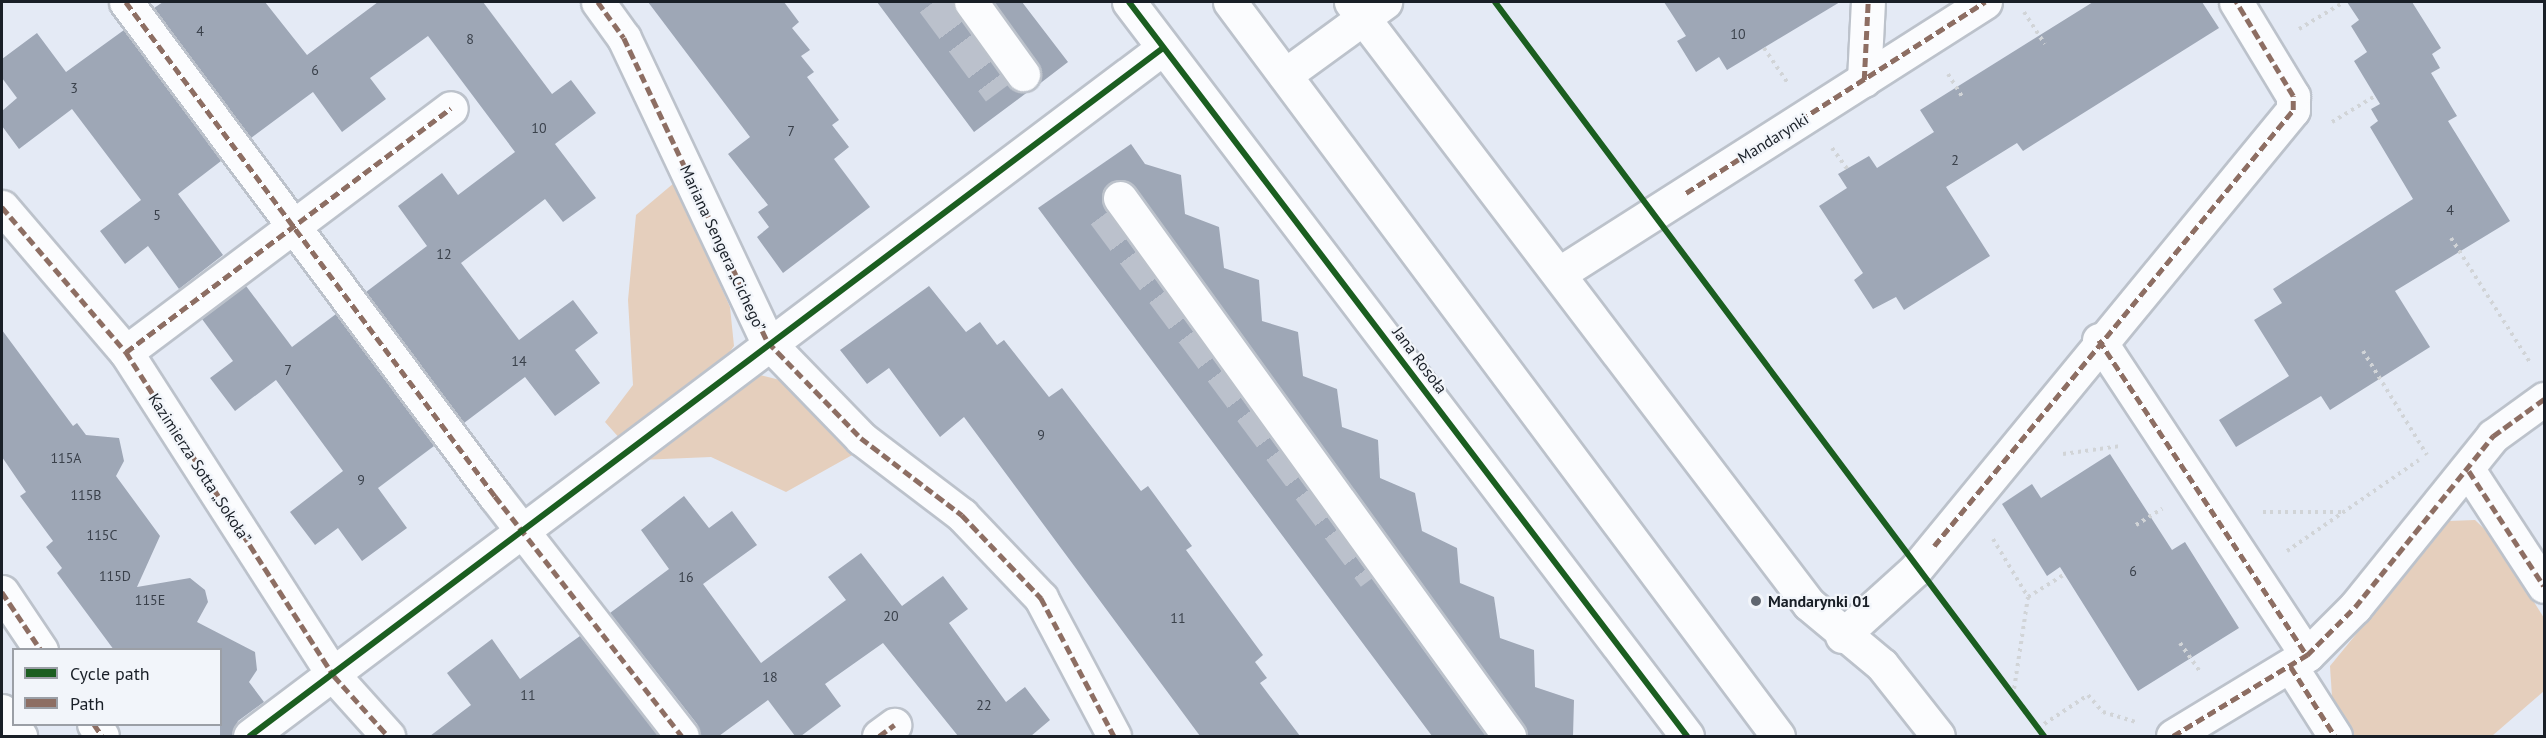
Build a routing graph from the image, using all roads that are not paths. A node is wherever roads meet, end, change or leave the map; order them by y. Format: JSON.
{"nodes":[{"id":1,"x":126,"y":2,"type":"edge"},
{"id":2,"x":598,"y":2,"type":"edge"},
{"id":3,"x":970,"y":2,"type":"edge"},
{"id":4,"x":1129,"y":2,"type":"edge"},
{"id":5,"x":1230,"y":2,"type":"edge"},
{"id":6,"x":1868,"y":2,"type":"edge"},
{"id":7,"x":1985,"y":2,"type":"edge"},
{"id":8,"x":2236,"y":2,"type":"edge"},
{"id":9,"x":1367,"y":7,"type":"edge"},
{"id":10,"x":1163,"y":48,"type":"junction"},
{"id":11,"x":1023,"y":74,"type":"dead end"},
{"id":12,"x":1285,"y":75,"type":"junction"},
{"id":13,"x":1864,"y":80,"type":"junction"},
{"id":14,"x":451,"y":108,"type":"dead end"},
{"id":15,"x":1120,"y":198,"type":"dead end"},
{"id":16,"x":2,"y":207,"type":"edge"},
{"id":17,"x":295,"y":228,"type":"junction"},
{"id":18,"x":1560,"y":273,"type":"junction"},
{"id":19,"x":2099,"y":340,"type":"junction"},
{"id":20,"x":768,"y":342,"type":"junction"},
{"id":21,"x":126,"y":352,"type":"junction"},
{"id":22,"x":2544,"y":399,"type":"edge"},
{"id":23,"x":2469,"y":471,"type":"junction"},
{"id":24,"x":525,"y":533,"type":"junction"},
{"id":25,"x":2544,"y":586,"type":"edge"},
{"id":26,"x":2,"y":592,"type":"edge"},
{"id":27,"x":1842,"y":636,"type":"junction"},
{"id":28,"x":40,"y":648,"type":"edge"},
{"id":29,"x":2299,"y":661,"type":"junction"},
{"id":30,"x":334,"y":676,"type":"junction"},
{"id":31,"x":2,"y":711,"type":"edge"},
{"id":32,"x":12,"y":725,"type":"edge"},
{"id":33,"x":250,"y":736,"type":"edge"},
{"id":34,"x":388,"y":736,"type":"edge"},
{"id":35,"x":682,"y":736,"type":"edge"},
{"id":36,"x":1114,"y":736,"type":"edge"},
{"id":37,"x":1509,"y":736,"type":"edge"},
{"id":38,"x":1686,"y":736,"type":"edge"},
{"id":39,"x":1778,"y":736,"type":"edge"},
{"id":40,"x":1938,"y":736,"type":"edge"},
{"id":41,"x":2174,"y":736,"type":"edge"},
{"id":42,"x":2334,"y":736,"type":"edge"}],
"edges":[{"from":1,"to":17,"type":"street"},
{"from":2,"to":20,"type":"street","name":"Mariana Sengera „Cichego”"},
{"from":3,"to":11,"type":"street"},
{"from":4,"to":10,"type":"street","name":"Jana Rosoła"},
{"from":5,"to":12,"type":"street"},
{"from":6,"to":13,"type":"street"},
{"from":7,"to":13,"type":"street","name":"Mandarynki"},
{"from":8,"to":19,"type":"street"},
{"from":9,"to":12,"type":"street"},
{"from":9,"to":18,"type":"street"},
{"from":10,"to":20,"type":"street"},
{"from":10,"to":38,"type":"street","name":"Jana Rosoła"},
{"from":12,"to":39,"type":"street"},
{"from":13,"to":18,"type":"street","name":"Mandarynki"},
{"from":14,"to":17,"type":"street"},
{"from":15,"to":37,"type":"street"},
{"from":16,"to":21,"type":"street","name":"Kazimierza Sotta „Sokoła”"},
{"from":17,"to":21,"type":"street"},
{"from":17,"to":24,"type":"street"},
{"from":18,"to":27,"type":"street"},
{"from":19,"to":27,"type":"street"},
{"from":19,"to":29,"type":"street"},
{"from":20,"to":24,"type":"street"},
{"from":20,"to":36,"type":"street","name":"Mariana Sengera „Cichego”"},
{"from":21,"to":30,"type":"street","name":"Kazimierza Sotta „Sokoła”"},
{"from":22,"to":23,"type":"street"},
{"from":23,"to":25,"type":"street"},
{"from":23,"to":29,"type":"street"},
{"from":24,"to":30,"type":"street"},
{"from":24,"to":35,"type":"street"},
{"from":26,"to":28,"type":"street"},
{"from":27,"to":40,"type":"street"},
{"from":29,"to":41,"type":"street"},
{"from":29,"to":42,"type":"street"},
{"from":30,"to":33,"type":"street"},
{"from":30,"to":34,"type":"street","name":"Kazimierza Sotta „Sokoła”"},
{"from":31,"to":32,"type":"street"}]}
